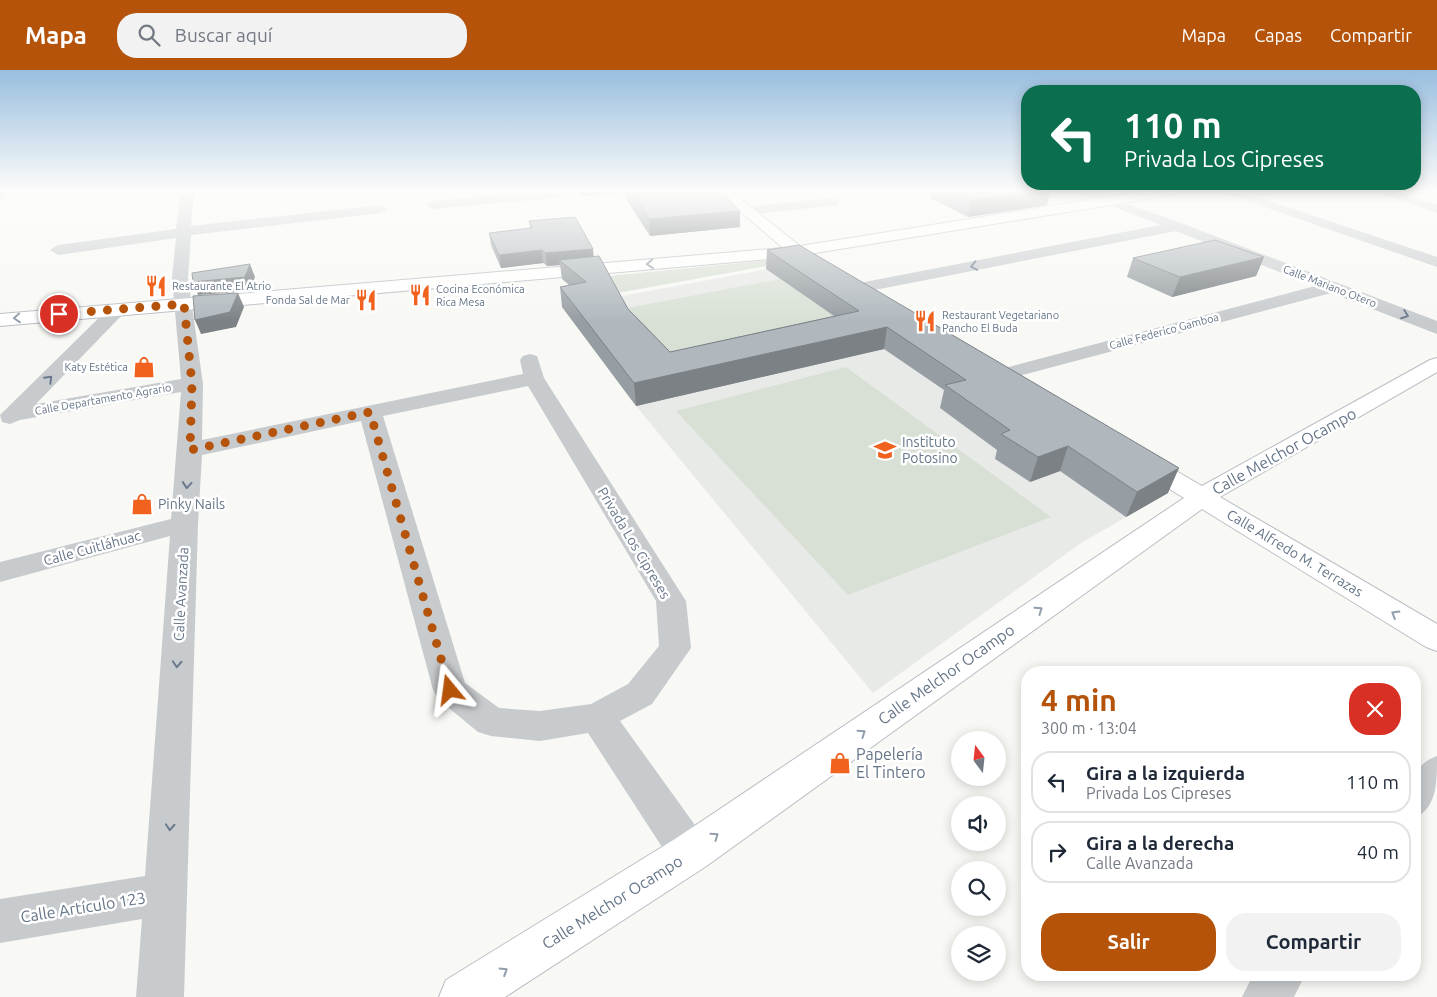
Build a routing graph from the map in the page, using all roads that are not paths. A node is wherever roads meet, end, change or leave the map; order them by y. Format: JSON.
{"nodes":[{"id":1,"x":162,"y":235,"type":"edge"},
{"id":2,"x":185,"y":235,"type":"edge"},
{"id":3,"x":774,"y":235,"type":"edge"},
{"id":4,"x":898,"y":235,"type":"edge"},
{"id":5,"x":1129,"y":235,"type":"edge"},
{"id":6,"x":1200,"y":235,"type":"edge"},
{"id":7,"x":1357,"y":235,"type":"edge"},
{"id":8,"x":58,"y":250,"type":"dead end"},
{"id":9,"x":794,"y":252,"type":"junction"},
{"id":10,"x":1437,"y":262,"type":"edge"},
{"id":11,"x":1332,"y":287,"type":"junction"},
{"id":12,"x":854,"y":289,"type":"junction"},
{"id":13,"x":184,"y":304,"type":"junction"},
{"id":14,"x":880,"y":304,"type":"edge"},
{"id":15,"x":118,"y":309,"type":"junction"},
{"id":16,"x":0,"y":320,"type":"edge"},
{"id":17,"x":1437,"y":328,"type":"edge"},
{"id":18,"x":1437,"y":364,"type":"edge"},
{"id":19,"x":192,"y":384,"type":"junction"},
{"id":20,"x":1023,"y":391,"type":"edge"},
{"id":21,"x":370,"y":412,"type":"junction"},
{"id":22,"x":7,"y":419,"type":"edge"},
{"id":23,"x":190,"y":450,"type":"junction"},
{"id":24,"x":1125,"y":451,"type":"edge"},
{"id":25,"x":1202,"y":497,"type":"junction"},
{"id":26,"x":184,"y":524,"type":"junction"},
{"id":27,"x":0,"y":572,"type":"edge"},
{"id":28,"x":1437,"y":639,"type":"edge"},
{"id":29,"x":597,"y":717,"type":"junction"},
{"id":30,"x":1437,"y":772,"type":"edge"},
{"id":31,"x":1421,"y":793,"type":"edge"},
{"id":32,"x":690,"y":853,"type":"junction"},
{"id":33,"x":166,"y":894,"type":"junction"},
{"id":34,"x":0,"y":921,"type":"edge"},
{"id":35,"x":1278,"y":981,"type":"edge"},
{"id":36,"x":160,"y":997,"type":"edge"},
{"id":37,"x":463,"y":997,"type":"edge"},
{"id":38,"x":1266,"y":997,"type":"edge"}],
"edges":[{"from":1,"to":8,"type":"street"},
{"from":2,"to":13,"type":"street","name":"Calle Avanzada"},
{"from":3,"to":9,"type":"street"},
{"from":4,"to":9,"type":"street"},
{"from":5,"to":12,"type":"street","one_way":true},
{"from":6,"to":11,"type":"street","name":"Calle Mariano Otero"},
{"from":7,"to":10,"type":"street"},
{"from":9,"to":12,"type":"street"},
{"from":9,"to":13,"type":"street","one_way":true},
{"from":11,"to":17,"type":"street","name":"Calle Mariano Otero","one_way":true},
{"from":11,"to":20,"type":"street","name":"Calle Federico Gamboa"},
{"from":12,"to":14,"type":"street"},
{"from":13,"to":15,"type":"street"},
{"from":13,"to":19,"type":"street","name":"Calle Avanzada"},
{"from":15,"to":16,"type":"street","one_way":true},
{"from":22,"to":15,"type":"street","one_way":true},
{"from":18,"to":25,"type":"street","name":"Calle Melchor Ocampo"},
{"from":19,"to":22,"type":"street","name":"Calle Departamento Agrario"},
{"from":19,"to":23,"type":"street","name":"Calle Avanzada"},
{"from":21,"to":23,"type":"street","name":"Privada Los Cipreses"},
{"from":21,"to":29,"type":"street","name":"Privada Los Cipreses"},
{"from":21,"to":29,"type":"street","name":"Privada Los Cipreses"},
{"from":23,"to":26,"type":"street","name":"Calle Avanzada","one_way":true},
{"from":24,"to":25,"type":"street","name":"Calle Alfredo M. Terrazas"},
{"from":28,"to":25,"type":"street","name":"Calle Alfredo M. Terrazas","one_way":true},
{"from":32,"to":25,"type":"street","name":"Calle Melchor Ocampo","one_way":true},
{"from":26,"to":27,"type":"street","name":"Calle Cuitláhuac"},
{"from":26,"to":33,"type":"street","name":"Calle Avanzada","one_way":true},
{"from":29,"to":32,"type":"street"},
{"from":30,"to":31,"type":"street"},
{"from":37,"to":32,"type":"street","name":"Calle Melchor Ocampo","one_way":true},
{"from":33,"to":34,"type":"street","name":"Calle Artículo 123"},
{"from":33,"to":36,"type":"street","name":"Calle Avanzada"},
{"from":35,"to":38,"type":"street"}]}
